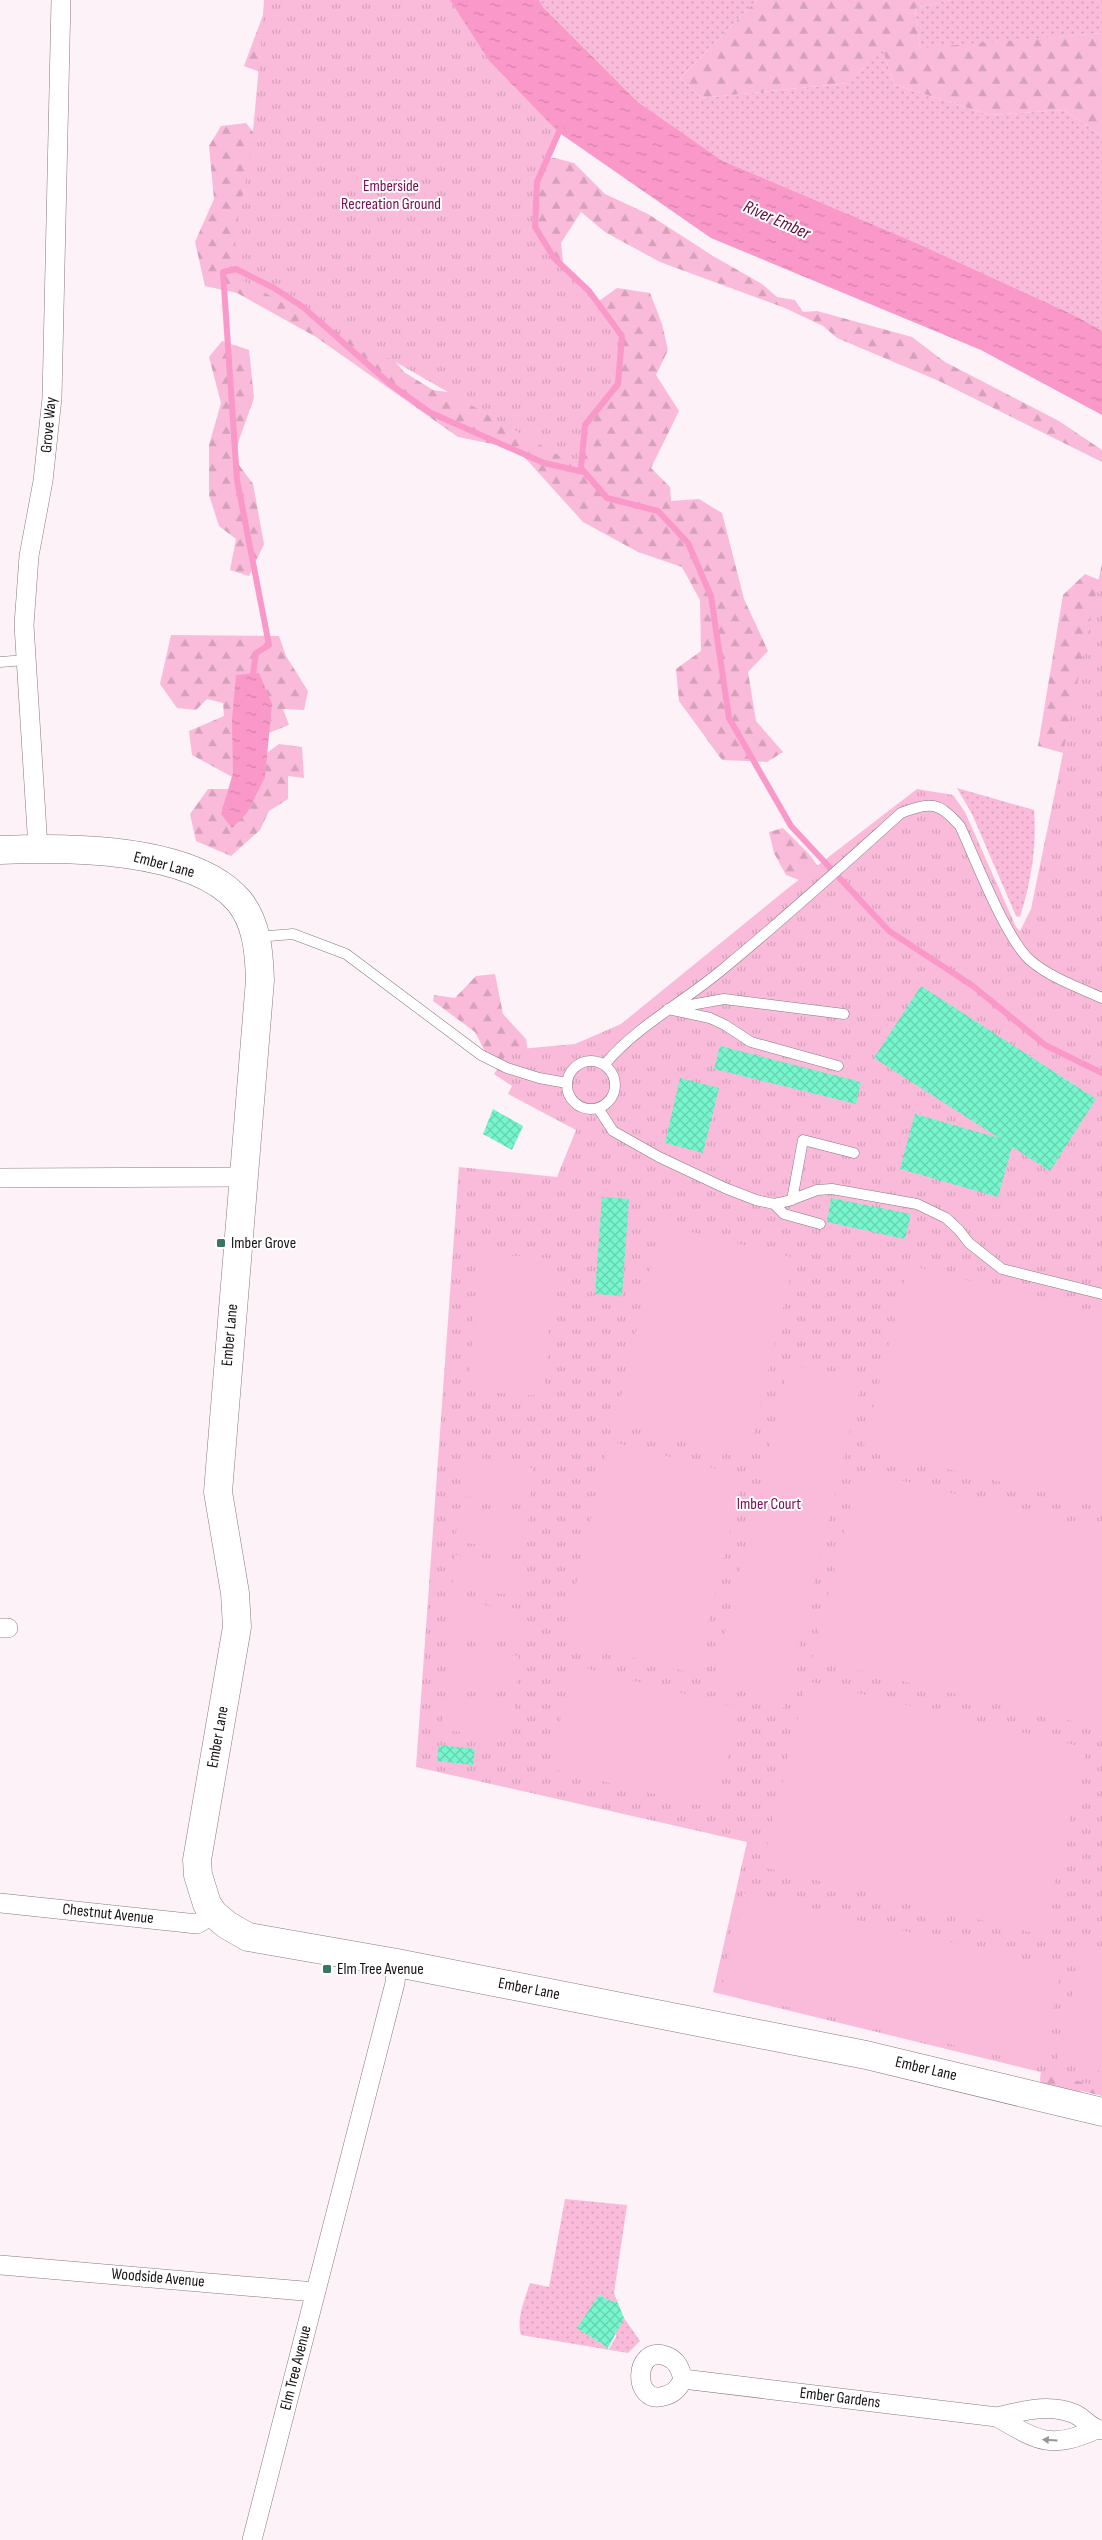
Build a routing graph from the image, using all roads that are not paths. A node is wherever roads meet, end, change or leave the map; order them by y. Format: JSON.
{"nodes":[{"id":1,"x":61,"y":0,"type":"edge"},
{"id":2,"x":26,"y":660,"type":"junction"},
{"id":3,"x":0,"y":662,"type":"edge"},
{"id":4,"x":38,"y":848,"type":"junction"},
{"id":5,"x":0,"y":850,"type":"edge"},
{"id":6,"x":256,"y":937,"type":"junction"},
{"id":7,"x":1102,"y":998,"type":"edge"},
{"id":8,"x":668,"y":1010,"type":"junction"},
{"id":9,"x":844,"y":1014,"type":"dead end"},
{"id":10,"x":605,"y":1064,"type":"junction"},
{"id":11,"x":838,"y":1066,"type":"dead end"},
{"id":12,"x":567,"y":1083,"type":"junction"},
{"id":13,"x":598,"y":1108,"type":"junction"},
{"id":14,"x":854,"y":1153,"type":"dead end"},
{"id":15,"x":243,"y":1177,"type":"junction"},
{"id":16,"x":0,"y":1178,"type":"edge"},
{"id":17,"x":792,"y":1200,"type":"junction"},
{"id":18,"x":774,"y":1204,"type":"junction"},
{"id":19,"x":820,"y":1224,"type":"dead end"},
{"id":20,"x":1102,"y":1294,"type":"edge"},
{"id":21,"x":0,"y":1902,"type":"edge"},
{"id":22,"x":214,"y":1914,"type":"junction"},
{"id":23,"x":397,"y":1963,"type":"junction"},
{"id":24,"x":1102,"y":2112,"type":"edge"},
{"id":25,"x":0,"y":2265,"type":"edge"},
{"id":26,"x":315,"y":2292,"type":"junction"},
{"id":27,"x":683,"y":2379,"type":"dead end"},
{"id":28,"x":997,"y":2417,"type":"junction"},
{"id":29,"x":1099,"y":2430,"type":"edge"},
{"id":30,"x":252,"y":2540,"type":"edge"}],
"edges":[{"from":1,"to":2,"type":"street","name":"Grove Way"},
{"from":2,"to":3,"type":"lane"},
{"from":2,"to":4,"type":"street","name":"Grove Way"},
{"from":4,"to":5,"type":"main road","name":"Ember Lane"},
{"from":4,"to":6,"type":"main road","name":"Ember Lane"},
{"from":6,"to":12,"type":"lane"},
{"from":6,"to":15,"type":"main road","name":"Ember Lane"},
{"from":7,"to":8,"type":"lane"},
{"from":8,"to":9,"type":"lane"},
{"from":8,"to":10,"type":"lane"},
{"from":8,"to":11,"type":"lane"},
{"from":10,"to":12,"type":"lane"},
{"from":10,"to":13,"type":"lane"},
{"from":12,"to":13,"type":"lane"},
{"from":13,"to":18,"type":"lane"},
{"from":14,"to":17,"type":"lane"},
{"from":15,"to":16,"type":"street"},
{"from":15,"to":22,"type":"main road","name":"Ember Lane"},
{"from":17,"to":18,"type":"lane"},
{"from":17,"to":20,"type":"lane"},
{"from":18,"to":19,"type":"lane"},
{"from":21,"to":22,"type":"street","name":"Chestnut Avenue"},
{"from":22,"to":23,"type":"main road","name":"Ember Lane"},
{"from":23,"to":24,"type":"main road","name":"Ember Lane"},
{"from":23,"to":26,"type":"street","name":"Elm Tree Avenue"},
{"from":25,"to":26,"type":"street","name":"Woodside Avenue"},
{"from":26,"to":30,"type":"street","name":"Elm Tree Avenue"},
{"from":27,"to":28,"type":"street","name":"Ember Gardens"},
{"from":28,"to":29,"type":"street","name":"Ember Gardens"},
{"from":29,"to":28,"type":"street","name":"Ember Gardens","one_way":true}]}
